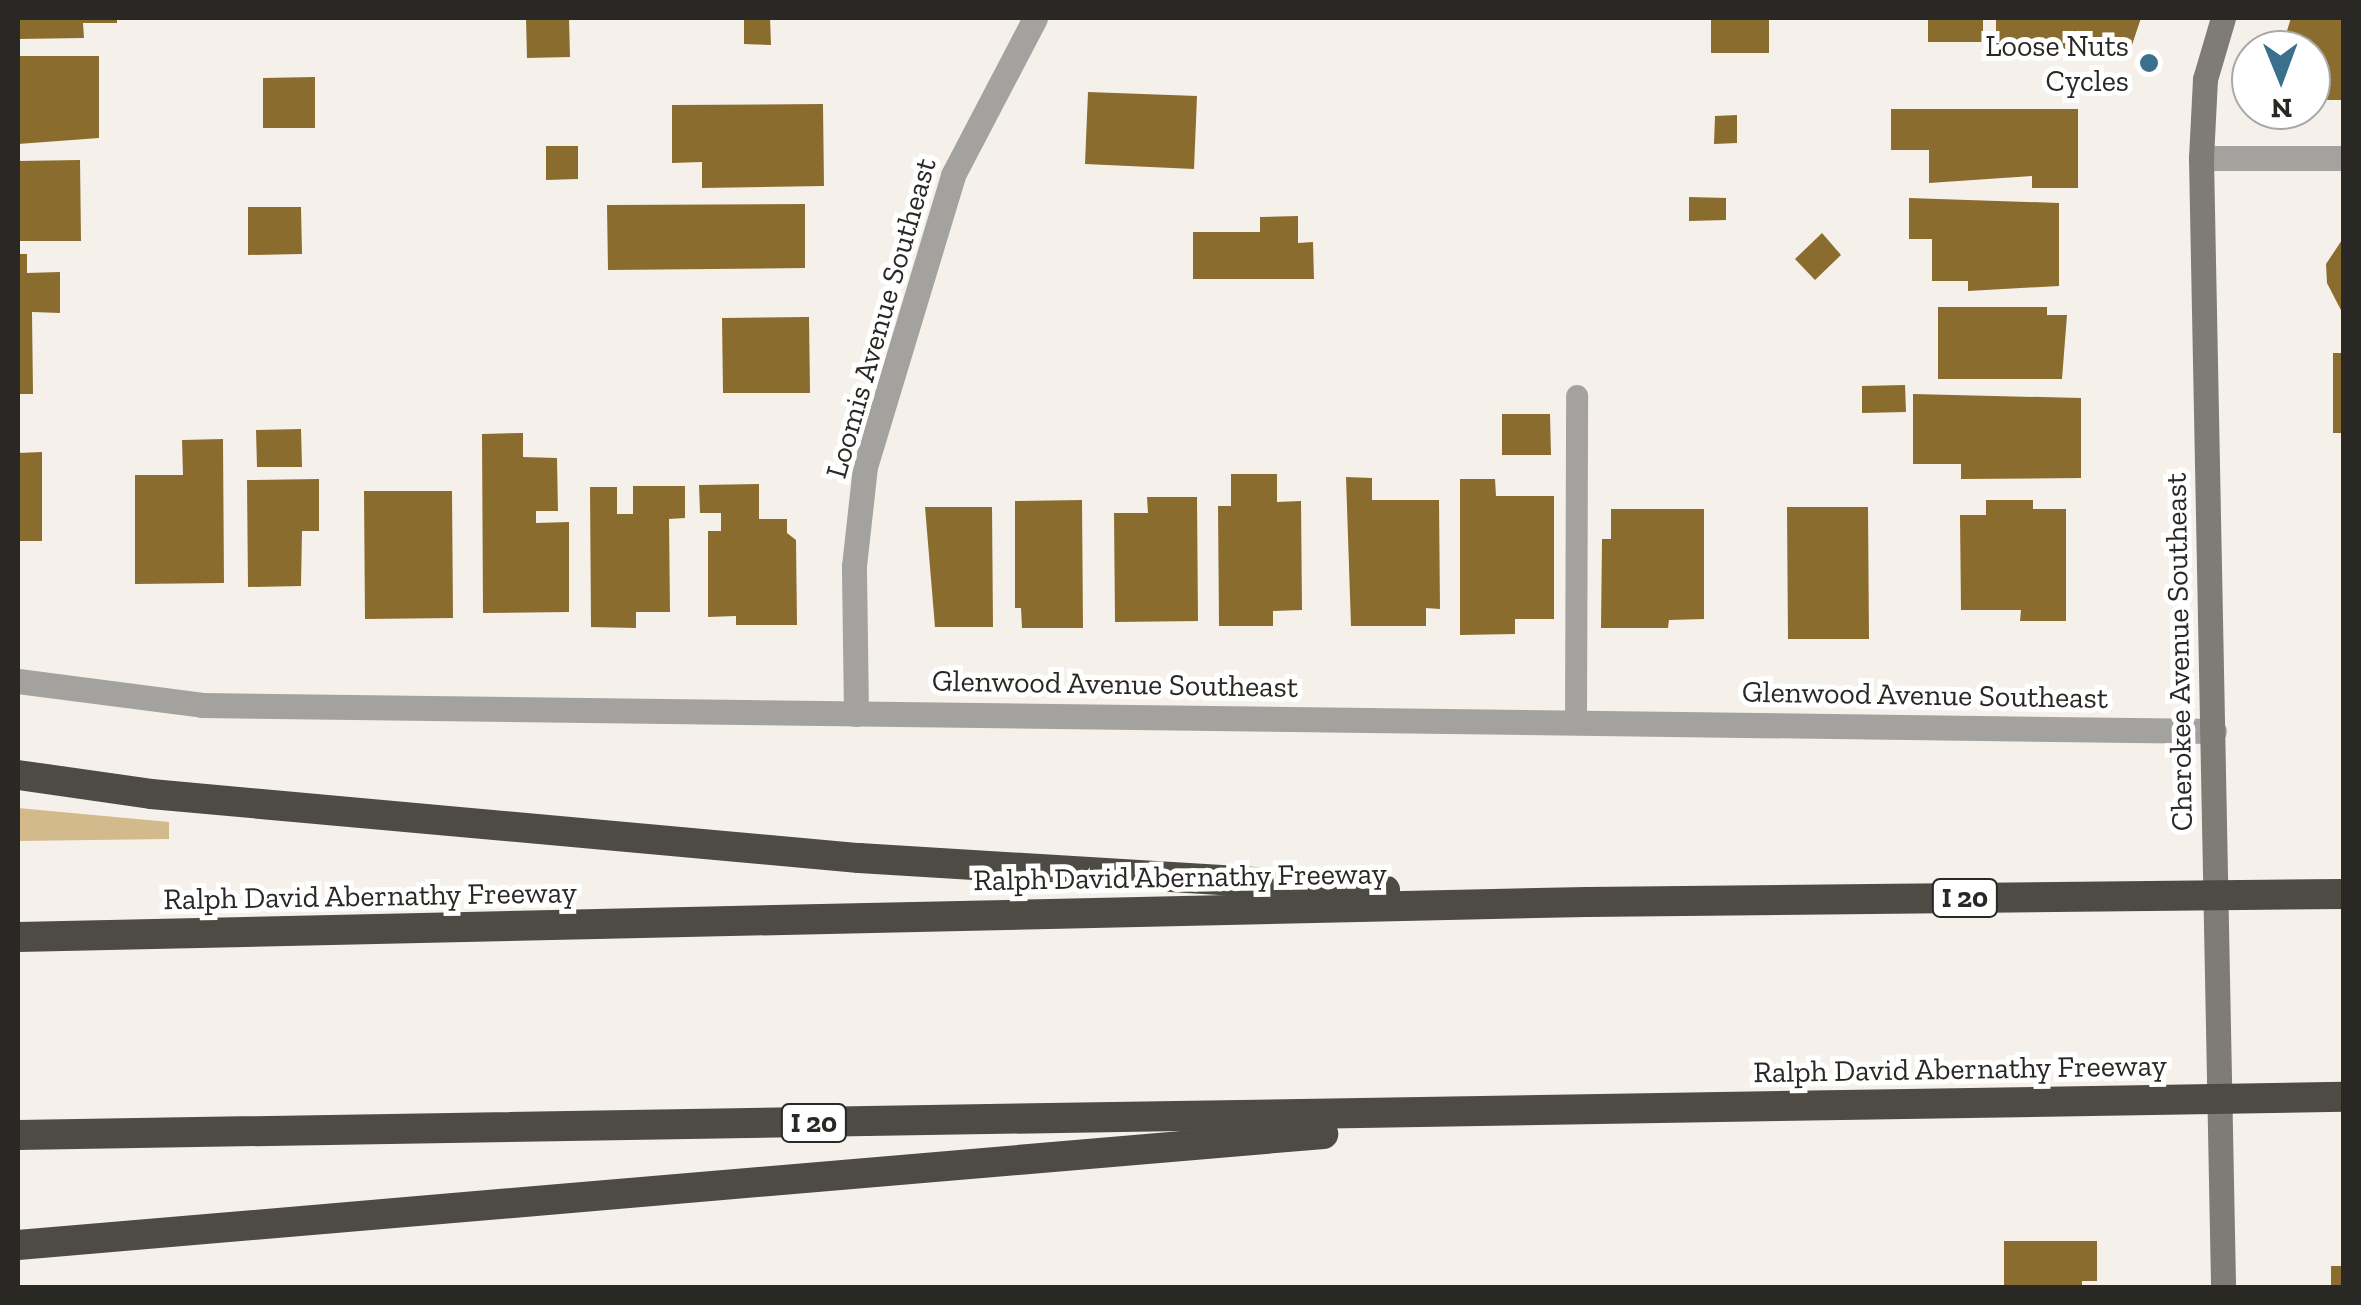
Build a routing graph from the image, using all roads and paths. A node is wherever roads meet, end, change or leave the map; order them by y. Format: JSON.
{"nodes":[{"id":1,"x":1035,"y":18,"type":"edge"},
{"id":2,"x":2223,"y":18,"type":"edge"},
{"id":3,"x":2201,"y":158,"type":"junction"},
{"id":4,"x":2344,"y":158,"type":"edge"},
{"id":5,"x":1576,"y":396,"type":"dead end"},
{"id":6,"x":18,"y":682,"type":"edge"},
{"id":7,"x":856,"y":714,"type":"junction"},
{"id":8,"x":1576,"y":722,"type":"junction"},
{"id":9,"x":2214,"y":731,"type":"junction"},
{"id":10,"x":18,"y":774,"type":"edge"},
{"id":11,"x":2344,"y":894,"type":"edge"},
{"id":12,"x":1587,"y":902,"type":"junction"},
{"id":13,"x":18,"y":937,"type":"edge"},
{"id":14,"x":2344,"y":1097,"type":"edge"},
{"id":15,"x":1610,"y":1111,"type":"junction"},
{"id":16,"x":18,"y":1135,"type":"edge"},
{"id":17,"x":18,"y":1245,"type":"edge"},
{"id":18,"x":2223,"y":1277,"type":"edge"}],
"edges":[{"from":1,"to":7,"type":"street","name":"Loomis Avenue Southeast"},
{"from":2,"to":3,"type":"street","name":"Cherokee Avenue Southeast"},
{"from":3,"to":4,"type":"street"},
{"from":3,"to":9,"type":"street","name":"Cherokee Avenue Southeast"},
{"from":5,"to":8,"type":"lane"},
{"from":6,"to":7,"type":"street","name":"Glenwood Avenue Southeast"},
{"from":7,"to":8,"type":"street","name":"Glenwood Avenue Southeast"},
{"from":8,"to":9,"type":"street","name":"Glenwood Avenue Southeast"},
{"from":9,"to":18,"type":"street","name":"Cherokee Avenue Southeast"},
{"from":10,"to":12,"type":"highway"},
{"from":11,"to":12,"type":"highway","name":"Ralph David Abernathy Freeway","number":"I 20"},
{"from":12,"to":13,"type":"highway","name":"Ralph David Abernathy Freeway","number":"I 20"},
{"from":14,"to":15,"type":"highway","name":"Ralph David Abernathy Freeway","number":"I 20"},
{"from":15,"to":16,"type":"highway","name":"Ralph David Abernathy Freeway","number":"I 20"},
{"from":15,"to":17,"type":"highway"}]}
